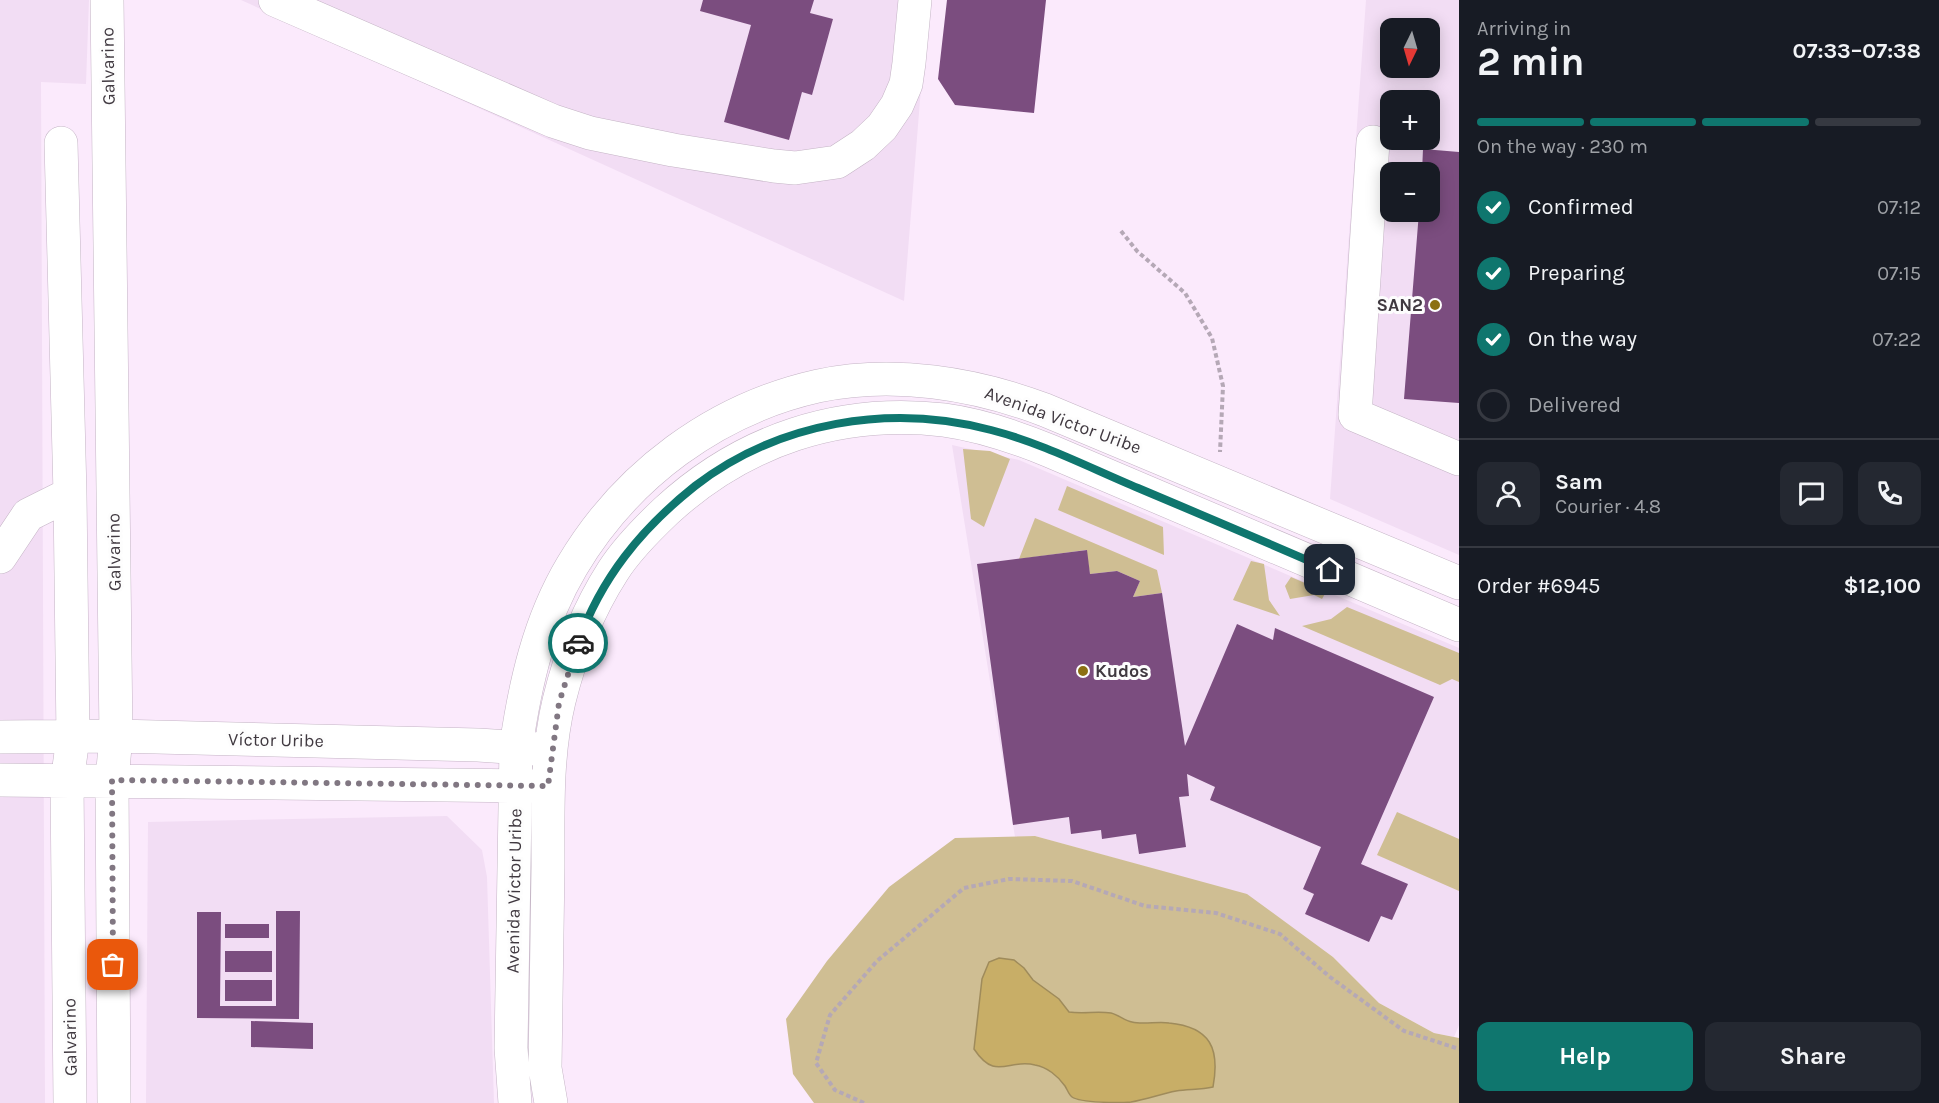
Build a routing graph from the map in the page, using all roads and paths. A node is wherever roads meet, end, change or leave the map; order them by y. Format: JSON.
{"nodes":[{"id":1,"x":107,"y":0,"type":"edge"},
{"id":2,"x":274,"y":0,"type":"edge"},
{"id":3,"x":915,"y":0,"type":"edge"},
{"id":4,"x":1373,"y":142,"type":"dead end"},
{"id":5,"x":61,"y":143,"type":"dead end"},
{"id":6,"x":1121,"y":231,"type":"dead end"},
{"id":7,"x":64,"y":275,"type":"junction"},
{"id":8,"x":111,"y":275,"type":"junction"},
{"id":9,"x":1459,"y":459,"type":"edge"},
{"id":10,"x":1215,"y":479,"type":"junction"},
{"id":11,"x":70,"y":495,"type":"junction"},
{"id":12,"x":0,"y":557,"type":"edge"},
{"id":13,"x":1459,"y":583,"type":"edge"},
{"id":14,"x":1459,"y":624,"type":"edge"},
{"id":15,"x":116,"y":736,"type":"junction"},
{"id":16,"x":0,"y":737,"type":"edge"},
{"id":17,"x":73,"y":738,"type":"junction"},
{"id":18,"x":516,"y":747,"type":"junction"},
{"id":19,"x":552,"y":750,"type":"junction"},
{"id":20,"x":0,"y":780,"type":"edge"},
{"id":21,"x":112,"y":780,"type":"junction"},
{"id":22,"x":67,"y":782,"type":"junction"},
{"id":23,"x":514,"y":786,"type":"junction"},
{"id":24,"x":548,"y":786,"type":"junction"},
{"id":25,"x":1459,"y":1049,"type":"edge"},
{"id":26,"x":70,"y":1103,"type":"edge"},
{"id":27,"x":114,"y":1103,"type":"edge"},
{"id":28,"x":514,"y":1103,"type":"edge"},
{"id":29,"x":551,"y":1103,"type":"edge"},
{"id":30,"x":864,"y":1103,"type":"edge"}],
"edges":[{"from":1,"to":8,"type":"street","name":"Galvarino"},
{"from":2,"to":3,"type":"street"},
{"from":4,"to":9,"type":"street"},
{"from":5,"to":7,"type":"street","name":"Galvarino"},
{"from":6,"to":10,"type":"path"},
{"from":7,"to":8,"type":"street"},
{"from":7,"to":11,"type":"street","name":"Galvarino"},
{"from":8,"to":15,"type":"street","name":"Galvarino"},
{"from":10,"to":13,"type":"street","name":"Avenida Victor Uribe"},
{"from":10,"to":18,"type":"street","name":"Avenida Victor Uribe"},
{"from":11,"to":12,"type":"street"},
{"from":11,"to":17,"type":"street","name":"Galvarino"},
{"from":14,"to":19,"type":"street","name":"Avenida Victor Uribe"},
{"from":15,"to":17,"type":"street","name":"Víctor Uribe"},
{"from":15,"to":18,"type":"street","name":"Víctor Uribe"},
{"from":15,"to":21,"type":"street","name":"Galvarino"},
{"from":16,"to":17,"type":"street","name":"Víctor Uribe"},
{"from":17,"to":22,"type":"street","name":"Galvarino"},
{"from":18,"to":19,"type":"street","name":"Víctor Uribe"},
{"from":18,"to":23,"type":"street","name":"Avenida Victor Uribe"},
{"from":19,"to":24,"type":"street","name":"Avenida Victor Uribe"},
{"from":20,"to":22,"type":"street"},
{"from":21,"to":22,"type":"street"},
{"from":21,"to":23,"type":"street"},
{"from":21,"to":27,"type":"street","name":"Galvarino"},
{"from":22,"to":26,"type":"street","name":"Galvarino"},
{"from":23,"to":24,"type":"street"},
{"from":23,"to":28,"type":"street","name":"Avenida Victor Uribe"},
{"from":24,"to":29,"type":"street","name":"Avenida Victor Uribe"},
{"from":25,"to":30,"type":"path"}]}
